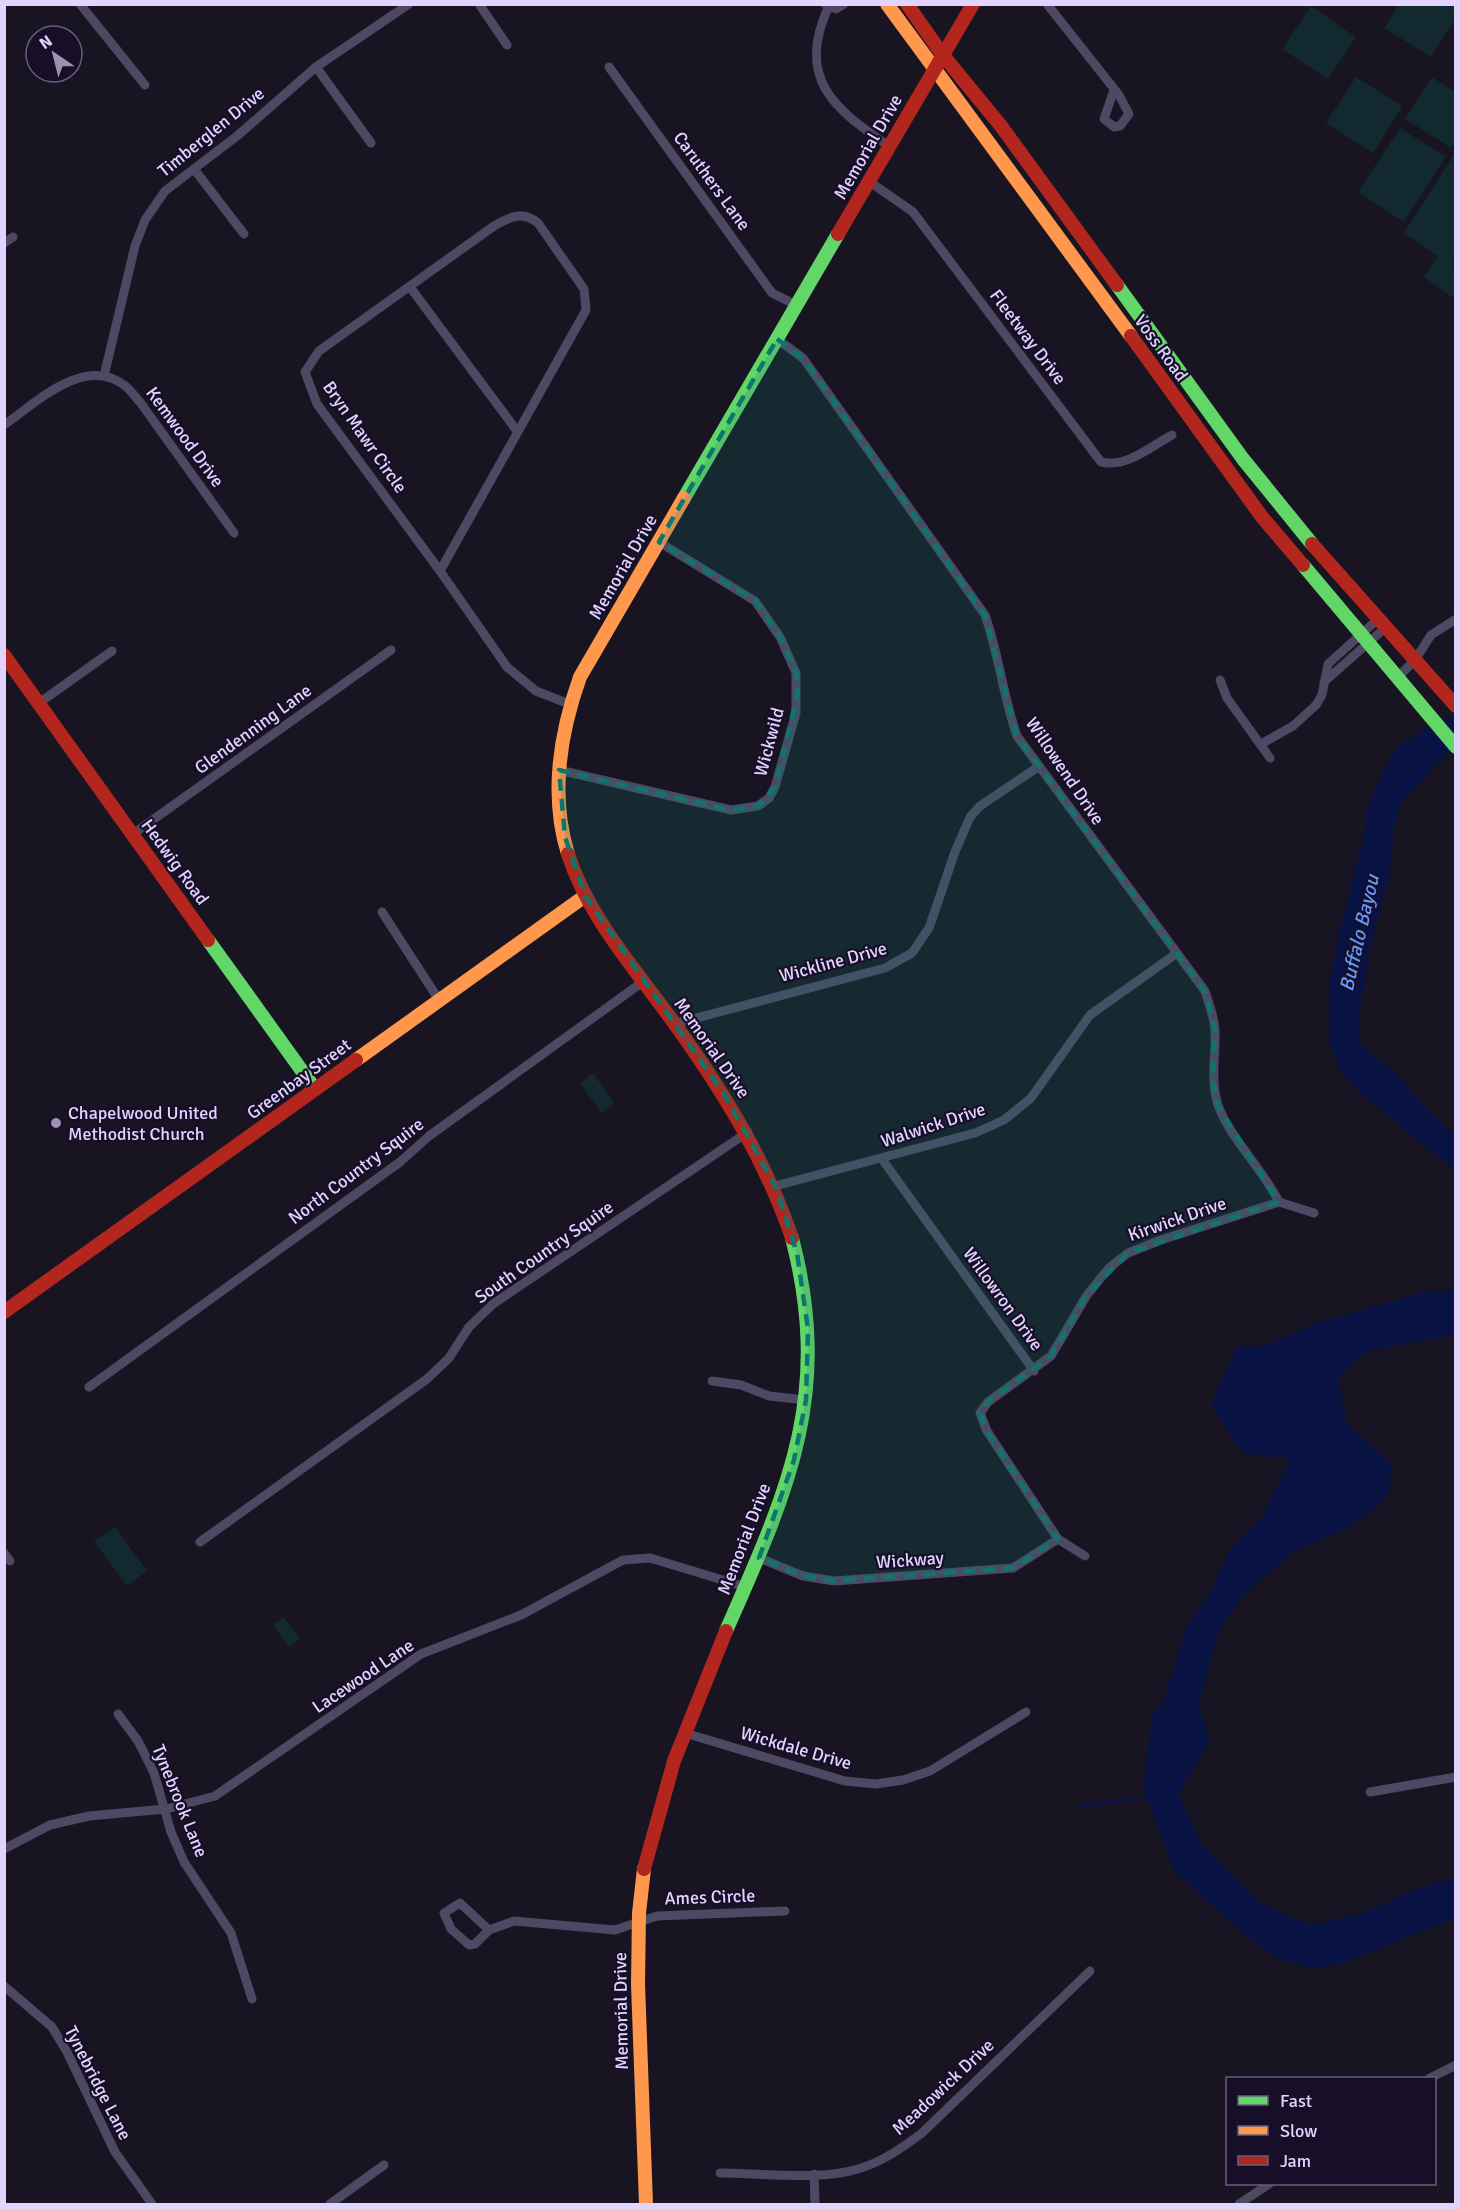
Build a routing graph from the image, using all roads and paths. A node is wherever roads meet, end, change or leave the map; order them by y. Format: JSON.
{"nodes":[{"id":1,"x":409,"y":4,"type":"edge"},
{"id":2,"x":479,"y":4,"type":"edge"},
{"id":3,"x":844,"y":4,"type":"edge"},
{"id":4,"x":887,"y":4,"type":"edge"},
{"id":5,"x":908,"y":4,"type":"edge"},
{"id":6,"x":974,"y":4,"type":"edge"},
{"id":7,"x":1047,"y":4,"type":"edge"},
{"id":8,"x":85,"y":6,"type":"edge"},
{"id":9,"x":826,"y":6,"type":"edge"},
{"id":10,"x":507,"y":45,"type":"dead end"},
{"id":11,"x":942,"y":54,"type":"junction"},
{"id":12,"x":316,"y":67,"type":"junction"},
{"id":13,"x":609,"y":67,"type":"dead end"},
{"id":14,"x":934,"y":69,"type":"junction"},
{"id":15,"x":145,"y":85,"type":"dead end"},
{"id":16,"x":1114,"y":90,"type":"dead end"},
{"id":17,"x":371,"y":143,"type":"dead end"},
{"id":18,"x":889,"y":147,"type":"junction"},
{"id":19,"x":194,"y":169,"type":"junction"},
{"id":20,"x":870,"y":182,"type":"junction"},
{"id":21,"x":244,"y":234,"type":"dead end"},
{"id":22,"x":1101,"y":262,"type":"junction"},
{"id":23,"x":1085,"y":273,"type":"junction"},
{"id":24,"x":410,"y":287,"type":"junction"},
{"id":25,"x":796,"y":305,"type":"junction"},
{"id":26,"x":777,"y":339,"type":"junction"},
{"id":27,"x":1172,"y":360,"type":"junction"},
{"id":28,"x":1155,"y":370,"type":"junction"},
{"id":29,"x":104,"y":376,"type":"junction"},
{"id":30,"x":4,"y":426,"type":"edge"},
{"id":31,"x":517,"y":431,"type":"junction"},
{"id":32,"x":1172,"y":435,"type":"dead end"},
{"id":33,"x":234,"y":533,"type":"dead end"},
{"id":34,"x":659,"y":542,"type":"junction"},
{"id":35,"x":1314,"y":546,"type":"junction"},
{"id":36,"x":1297,"y":559,"type":"junction"},
{"id":37,"x":440,"y":571,"type":"junction"},
{"id":38,"x":1455,"y":619,"type":"edge"},
{"id":39,"x":1382,"y":624,"type":"junction"},
{"id":40,"x":1366,"y":639,"type":"junction"},
{"id":41,"x":391,"y":650,"type":"dead end"},
{"id":42,"x":112,"y":651,"type":"dead end"},
{"id":43,"x":4,"y":655,"type":"edge"},
{"id":44,"x":1415,"y":660,"type":"junction"},
{"id":45,"x":1397,"y":678,"type":"junction"},
{"id":46,"x":1220,"y":680,"type":"dead end"},
{"id":47,"x":39,"y":703,"type":"junction"},
{"id":48,"x":568,"y":704,"type":"junction"},
{"id":49,"x":1455,"y":706,"type":"edge"},
{"id":50,"x":1261,"y":744,"type":"junction"},
{"id":51,"x":1455,"y":747,"type":"edge"},
{"id":52,"x":1270,"y":758,"type":"dead end"},
{"id":53,"x":1038,"y":767,"type":"junction"},
{"id":54,"x":559,"y":770,"type":"junction"},
{"id":55,"x":133,"y":834,"type":"junction"},
{"id":56,"x":585,"y":896,"type":"junction"},
{"id":57,"x":382,"y":912,"type":"dead end"},
{"id":58,"x":1177,"y":952,"type":"junction"},
{"id":59,"x":644,"y":981,"type":"junction"},
{"id":60,"x":439,"y":1000,"type":"junction"},
{"id":61,"x":674,"y":1024,"type":"junction"},
{"id":62,"x":315,"y":1089,"type":"junction"},
{"id":63,"x":748,"y":1132,"type":"junction"},
{"id":64,"x":882,"y":1159,"type":"junction"},
{"id":65,"x":775,"y":1186,"type":"junction"},
{"id":66,"x":1279,"y":1202,"type":"junction"},
{"id":67,"x":1314,"y":1213,"type":"dead end"},
{"id":68,"x":4,"y":1312,"type":"edge"},
{"id":69,"x":1034,"y":1371,"type":"junction"},
{"id":70,"x":712,"y":1381,"type":"dead end"},
{"id":71,"x":89,"y":1387,"type":"dead end"},
{"id":72,"x":806,"y":1401,"type":"junction"},
{"id":73,"x":1058,"y":1539,"type":"junction"},
{"id":74,"x":200,"y":1542,"type":"dead end"},
{"id":75,"x":1085,"y":1556,"type":"dead end"},
{"id":76,"x":759,"y":1558,"type":"junction"},
{"id":77,"x":746,"y":1587,"type":"junction"},
{"id":78,"x":1026,"y":1712,"type":"dead end"},
{"id":79,"x":118,"y":1714,"type":"dead end"},
{"id":80,"x":685,"y":1733,"type":"junction"},
{"id":81,"x":1455,"y":1777,"type":"edge"},
{"id":82,"x":1370,"y":1792,"type":"dead end"},
{"id":83,"x":166,"y":1809,"type":"junction"},
{"id":84,"x":4,"y":1849,"type":"edge"},
{"id":85,"x":785,"y":1911,"type":"dead end"},
{"id":86,"x":638,"y":1922,"type":"junction"},
{"id":87,"x":489,"y":1930,"type":"junction"},
{"id":88,"x":1090,"y":1971,"type":"dead end"},
{"id":89,"x":4,"y":1986,"type":"edge"},
{"id":90,"x":252,"y":1999,"type":"dead end"},
{"id":91,"x":1455,"y":2065,"type":"edge"},
{"id":92,"x":1434,"y":2077,"type":"edge"},
{"id":93,"x":384,"y":2165,"type":"dead end"},
{"id":94,"x":720,"y":2172,"type":"dead end"},
{"id":95,"x":814,"y":2174,"type":"junction"},
{"id":96,"x":1268,"y":2185,"type":"edge"},
{"id":97,"x":152,"y":2205,"type":"edge"},
{"id":98,"x":330,"y":2205,"type":"edge"},
{"id":99,"x":646,"y":2205,"type":"edge"},
{"id":100,"x":815,"y":2205,"type":"edge"},
{"id":101,"x":1239,"y":2205,"type":"edge"}],
"edges":[{"from":1,"to":12,"type":"street","name":"Timberglen Drive"},
{"from":2,"to":10,"type":"street"},
{"from":3,"to":9,"type":"street"},
{"from":4,"to":14,"type":"street","name":"Voss Road"},
{"from":5,"to":11,"type":"street","name":"Voss Road"},
{"from":6,"to":11,"type":"street","name":"Memorial Drive"},
{"from":7,"to":16,"type":"street"},
{"from":8,"to":15,"type":"street"},
{"from":9,"to":18,"type":"street"},
{"from":11,"to":14,"type":"street","name":"Memorial Drive"},
{"from":11,"to":22,"type":"street","name":"Voss Road"},
{"from":12,"to":17,"type":"street"},
{"from":12,"to":19,"type":"street","name":"Timberglen Drive"},
{"from":13,"to":25,"type":"street","name":"Caruthers Lane"},
{"from":14,"to":18,"type":"street","name":"Memorial Drive"},
{"from":14,"to":23,"type":"street","name":"Voss Road"},
{"from":18,"to":20,"type":"street","name":"Memorial Drive"},
{"from":19,"to":21,"type":"street"},
{"from":19,"to":29,"type":"street","name":"Timberglen Drive"},
{"from":20,"to":25,"type":"street","name":"Memorial Drive"},
{"from":20,"to":32,"type":"street","name":"Fleetway Drive"},
{"from":22,"to":23,"type":"street"},
{"from":22,"to":27,"type":"street","name":"Voss Road"},
{"from":23,"to":28,"type":"street","name":"Voss Road"},
{"from":24,"to":31,"type":"street"},
{"from":24,"to":31,"type":"street","name":"Bryn Mawr Circle"},
{"from":24,"to":37,"type":"street","name":"Bryn Mawr Circle"},
{"from":25,"to":26,"type":"street","name":"Memorial Drive"},
{"from":26,"to":34,"type":"street","name":"Memorial Drive"},
{"from":26,"to":53,"type":"street","name":"Willowend Drive"},
{"from":27,"to":28,"type":"street"},
{"from":27,"to":35,"type":"street","name":"Voss Road"},
{"from":28,"to":36,"type":"street","name":"Voss Road"},
{"from":29,"to":30,"type":"street"},
{"from":29,"to":33,"type":"street","name":"Kemwood Drive"},
{"from":31,"to":37,"type":"street","name":"Bryn Mawr Circle"},
{"from":34,"to":48,"type":"street","name":"Memorial Drive"},
{"from":34,"to":54,"type":"street","name":"Wickwild"},
{"from":35,"to":36,"type":"street"},
{"from":35,"to":39,"type":"street","name":"Voss Road"},
{"from":36,"to":40,"type":"street","name":"Voss Road"},
{"from":37,"to":48,"type":"street","name":"Bryn Mawr Circle"},
{"from":38,"to":44,"type":"street"},
{"from":39,"to":40,"type":"street"},
{"from":39,"to":44,"type":"street","name":"Voss Road"},
{"from":40,"to":45,"type":"street","name":"Voss Road"},
{"from":40,"to":50,"type":"street"},
{"from":41,"to":55,"type":"street","name":"Glendenning Lane"},
{"from":42,"to":47,"type":"street"},
{"from":43,"to":47,"type":"street","name":"Hedwig Road"},
{"from":44,"to":45,"type":"street"},
{"from":44,"to":49,"type":"street","name":"Voss Road"},
{"from":45,"to":51,"type":"street","name":"Voss Road"},
{"from":46,"to":50,"type":"street"},
{"from":47,"to":55,"type":"street","name":"Hedwig Road"},
{"from":48,"to":54,"type":"street","name":"Memorial Drive"},
{"from":50,"to":52,"type":"street"},
{"from":53,"to":58,"type":"street","name":"Willowend Drive"},
{"from":53,"to":61,"type":"street","name":"Wickline Drive"},
{"from":54,"to":56,"type":"street","name":"Memorial Drive"},
{"from":55,"to":62,"type":"street","name":"Hedwig Road"},
{"from":56,"to":59,"type":"street","name":"Memorial Drive"},
{"from":56,"to":60,"type":"street","name":"Greenbay Street"},
{"from":57,"to":60,"type":"street"},
{"from":58,"to":64,"type":"street","name":"Walwick Drive"},
{"from":58,"to":66,"type":"street","name":"Willowend Drive"},
{"from":59,"to":61,"type":"street","name":"Memorial Drive"},
{"from":59,"to":71,"type":"street","name":"North Country Squire"},
{"from":60,"to":62,"type":"street","name":"Greenbay Street"},
{"from":61,"to":63,"type":"street","name":"Memorial Drive"},
{"from":62,"to":68,"type":"street","name":"Greenbay Street"},
{"from":63,"to":65,"type":"street","name":"Memorial Drive"},
{"from":63,"to":74,"type":"street","name":"South Country Squire"},
{"from":64,"to":65,"type":"street","name":"Walwick Drive"},
{"from":64,"to":69,"type":"street","name":"Willowron Drive"},
{"from":65,"to":72,"type":"street","name":"Memorial Drive"},
{"from":66,"to":67,"type":"street"},
{"from":66,"to":69,"type":"street","name":"Kirwick Drive"},
{"from":69,"to":73,"type":"street","name":"Willowron Drive"},
{"from":70,"to":72,"type":"street"},
{"from":72,"to":76,"type":"street","name":"Memorial Drive"},
{"from":73,"to":75,"type":"street","name":"Willowron Drive"},
{"from":73,"to":76,"type":"street","name":"Wickway"},
{"from":76,"to":77,"type":"street","name":"Memorial Drive"},
{"from":77,"to":80,"type":"street","name":"Memorial Drive"},
{"from":77,"to":83,"type":"street","name":"Lacewood Lane"},
{"from":78,"to":80,"type":"street","name":"Wickdale Drive"},
{"from":79,"to":83,"type":"street","name":"Tynebrook Lane"},
{"from":80,"to":86,"type":"street","name":"Memorial Drive"},
{"from":81,"to":82,"type":"street"},
{"from":83,"to":84,"type":"street","name":"Lacewood Lane"},
{"from":83,"to":90,"type":"street","name":"Tynebrook Lane"},
{"from":85,"to":86,"type":"street","name":"Ames Circle"},
{"from":86,"to":87,"type":"street","name":"Ames Circle"},
{"from":86,"to":99,"type":"street","name":"Memorial Drive"},
{"from":87,"to":87,"type":"street","name":"Ames Circle"},
{"from":88,"to":95,"type":"street","name":"Meadowick Drive"},
{"from":89,"to":97,"type":"street","name":"Tynebridge Lane"},
{"from":91,"to":92,"type":"street"},
{"from":93,"to":98,"type":"street"},
{"from":94,"to":95,"type":"street","name":"Meadowick Drive"},
{"from":95,"to":100,"type":"street"},
{"from":96,"to":101,"type":"street"}]}
